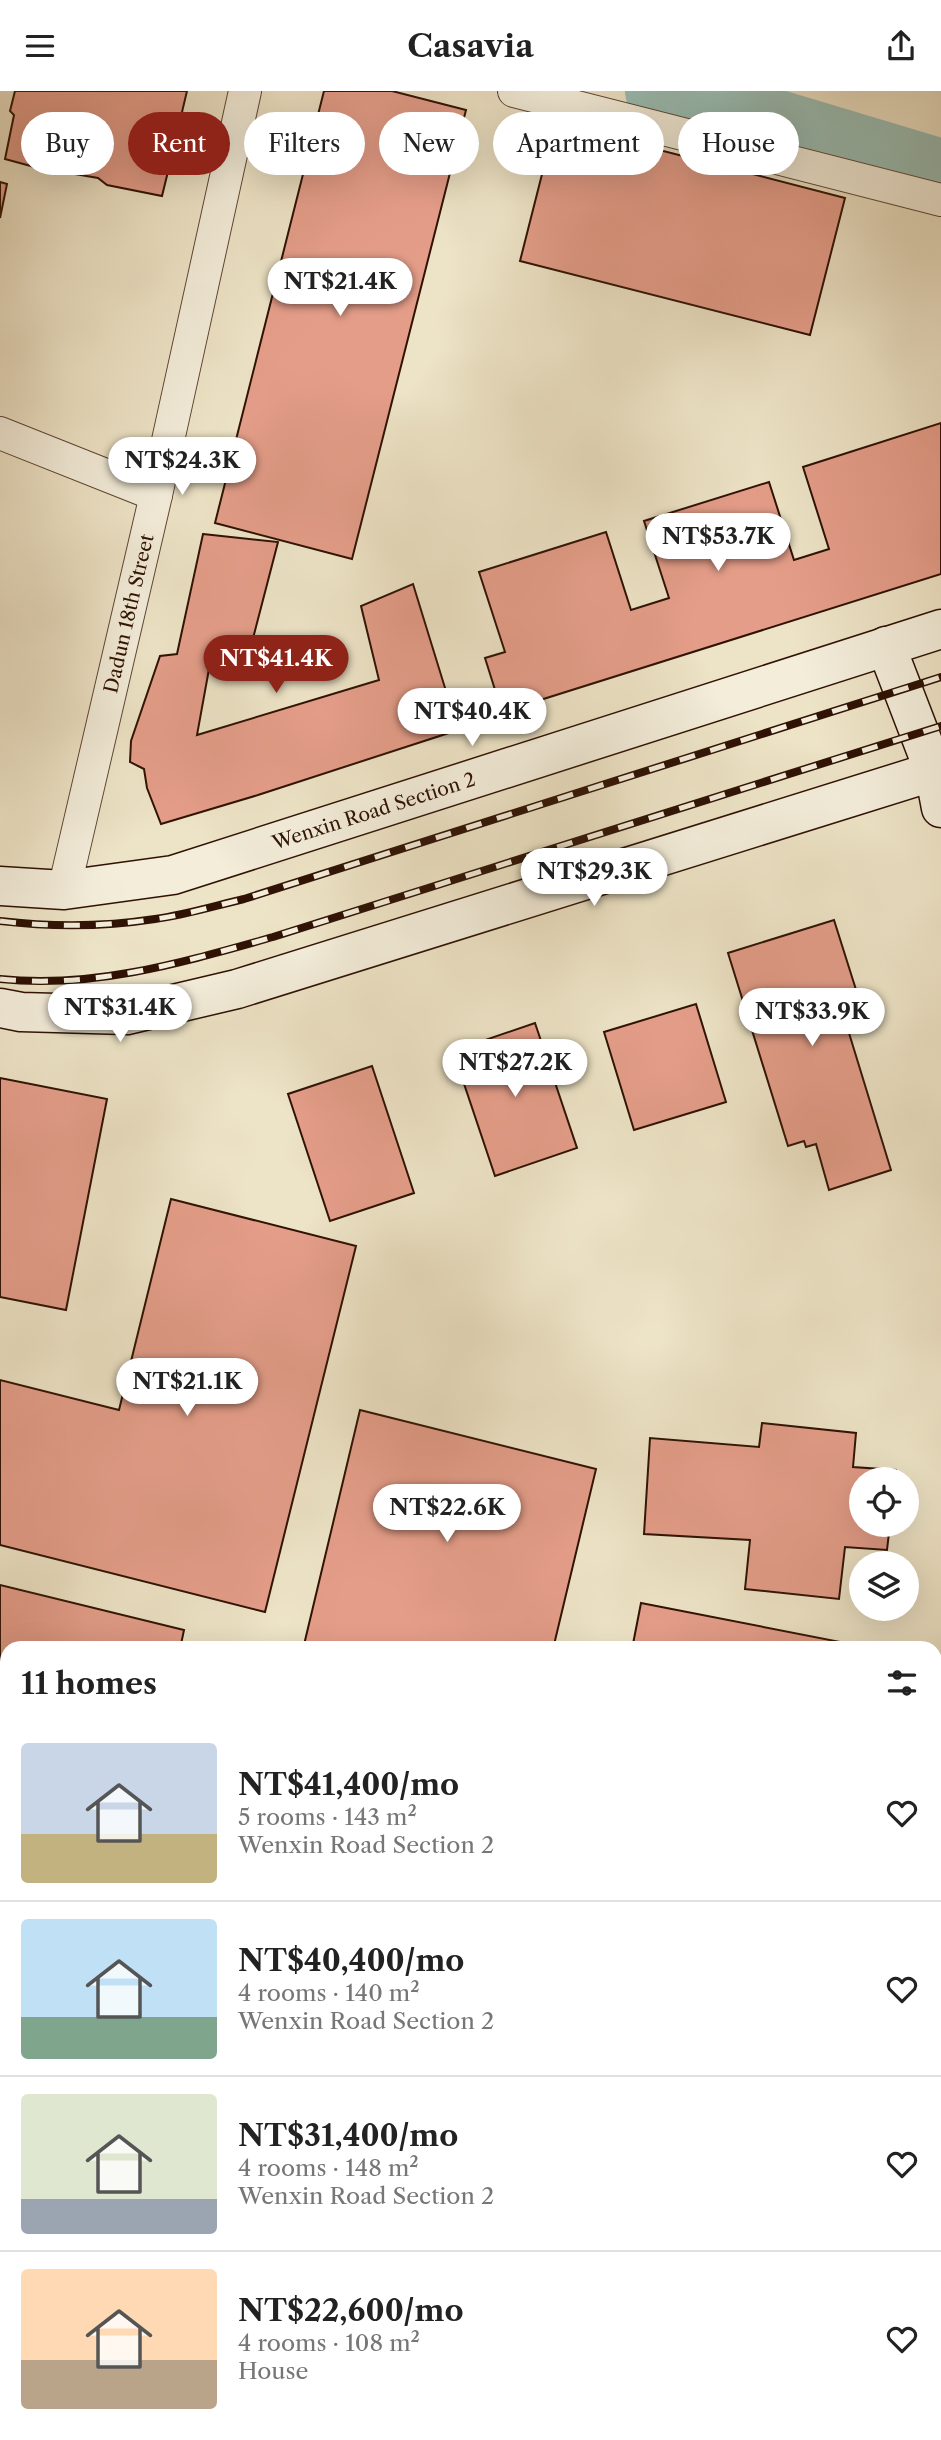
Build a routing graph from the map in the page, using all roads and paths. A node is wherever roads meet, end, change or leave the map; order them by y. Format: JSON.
{"nodes":[{"id":1,"x":245,"y":91,"type":"edge"},
{"id":2,"x":514,"y":91,"type":"edge"},
{"id":3,"x":941,"y":199,"type":"edge"},
{"id":4,"x":0,"y":433,"type":"edge"},
{"id":5,"x":156,"y":495,"type":"junction"},
{"id":6,"x":941,"y":629,"type":"edge"},
{"id":7,"x":886,"y":646,"type":"junction"},
{"id":8,"x":937,"y":770,"type":"edge"},
{"id":9,"x":941,"y":808,"type":"edge"},
{"id":10,"x":0,"y":886,"type":"edge"},
{"id":11,"x":64,"y":890,"type":"junction"},
{"id":12,"x":0,"y":1008,"type":"edge"}],
"edges":[{"from":1,"to":5,"type":"street","name":"Dadun 18th Street"},
{"from":2,"to":3,"type":"street"},
{"from":4,"to":5,"type":"street"},
{"from":5,"to":11,"type":"street","name":"Dadun 18th Street"},
{"from":6,"to":7,"type":"main road","name":"Wenxin Road Section 2"},
{"from":7,"to":8,"type":"main road"},
{"from":7,"to":11,"type":"main road","name":"Wenxin Road Section 2"},
{"from":8,"to":9,"type":"main road"},
{"from":8,"to":12,"type":"main road"},
{"from":10,"to":11,"type":"main road","name":"Wenxin Road Section 2"}]}
